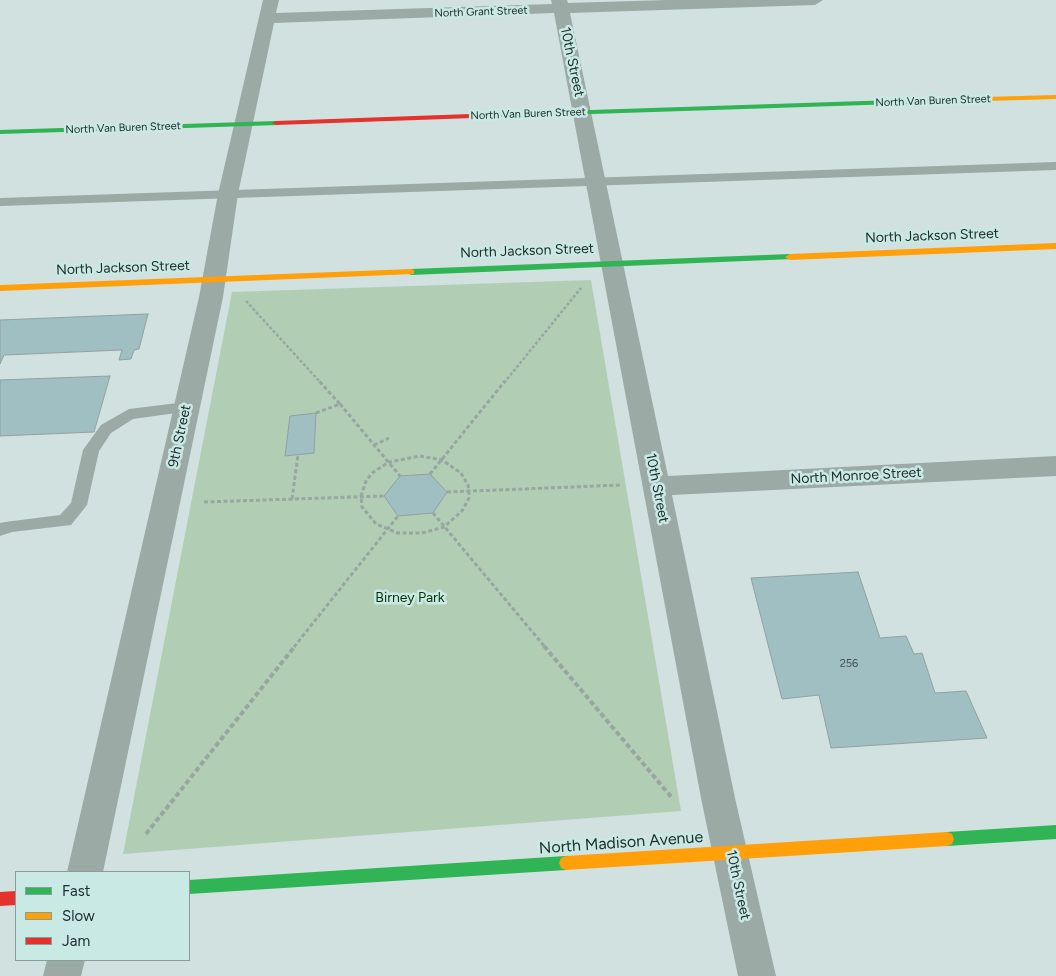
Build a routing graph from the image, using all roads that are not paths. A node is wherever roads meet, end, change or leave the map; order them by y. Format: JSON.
{"nodes":[{"id":1,"x":815,"y":0,"type":"edge"},
{"id":2,"x":560,"y":5,"type":"edge"},
{"id":3,"x":269,"y":9,"type":"edge"},
{"id":4,"x":1056,"y":97,"type":"edge"},
{"id":5,"x":582,"y":112,"type":"junction"},
{"id":6,"x":244,"y":124,"type":"junction"},
{"id":7,"x":0,"y":132,"type":"edge"},
{"id":8,"x":1056,"y":166,"type":"edge"},
{"id":9,"x":597,"y":183,"type":"junction"},
{"id":10,"x":228,"y":194,"type":"junction"},
{"id":11,"x":0,"y":202,"type":"edge"},
{"id":12,"x":1056,"y":246,"type":"edge"},
{"id":13,"x":612,"y":263,"type":"junction"},
{"id":14,"x":214,"y":280,"type":"junction"},
{"id":15,"x":0,"y":288,"type":"edge"},
{"id":16,"x":186,"y":407,"type":"junction"},
{"id":17,"x":1056,"y":466,"type":"edge"},
{"id":18,"x":656,"y":486,"type":"junction"},
{"id":19,"x":0,"y":530,"type":"edge"},
{"id":20,"x":1056,"y":832,"type":"edge"},
{"id":21,"x":731,"y":852,"type":"junction"},
{"id":22,"x":85,"y":871,"type":"edge"},
{"id":23,"x":190,"y":887,"type":"edge"},
{"id":24,"x":15,"y":898,"type":"edge"},
{"id":25,"x":0,"y":899,"type":"edge"},
{"id":26,"x":66,"y":961,"type":"edge"},
{"id":27,"x":62,"y":976,"type":"edge"},
{"id":28,"x":757,"y":976,"type":"edge"}],
"edges":[{"from":1,"to":2,"type":"street","name":"North Grant Street"},
{"from":2,"to":3,"type":"street","name":"North Grant Street"},
{"from":2,"to":5,"type":"street","name":"10th Street"},
{"from":3,"to":6,"type":"street","name":"9th Street"},
{"from":4,"to":5,"type":"street","name":"North Van Buren Street"},
{"from":5,"to":6,"type":"street","name":"North Van Buren Street"},
{"from":5,"to":9,"type":"street","name":"10th Street"},
{"from":6,"to":7,"type":"street","name":"North Van Buren Street"},
{"from":6,"to":10,"type":"street","name":"9th Street"},
{"from":8,"to":9,"type":"lane"},
{"from":9,"to":10,"type":"lane"},
{"from":9,"to":13,"type":"street","name":"10th Street"},
{"from":10,"to":11,"type":"lane"},
{"from":10,"to":14,"type":"street","name":"9th Street"},
{"from":12,"to":13,"type":"street","name":"North Jackson Street"},
{"from":13,"to":14,"type":"street","name":"North Jackson Street"},
{"from":13,"to":18,"type":"street","name":"10th Street"},
{"from":14,"to":15,"type":"street","name":"North Jackson Street"},
{"from":14,"to":16,"type":"street","name":"9th Street"},
{"from":16,"to":19,"type":"lane"},
{"from":16,"to":22,"type":"street","name":"9th Street"},
{"from":17,"to":18,"type":"street","name":"North Monroe Street"},
{"from":18,"to":21,"type":"street","name":"10th Street"},
{"from":20,"to":21,"type":"street","name":"North Madison Avenue"},
{"from":21,"to":23,"type":"street","name":"North Madison Avenue"},
{"from":21,"to":28,"type":"street","name":"10th Street"},
{"from":24,"to":25,"type":"street"},
{"from":26,"to":27,"type":"street"}]}
